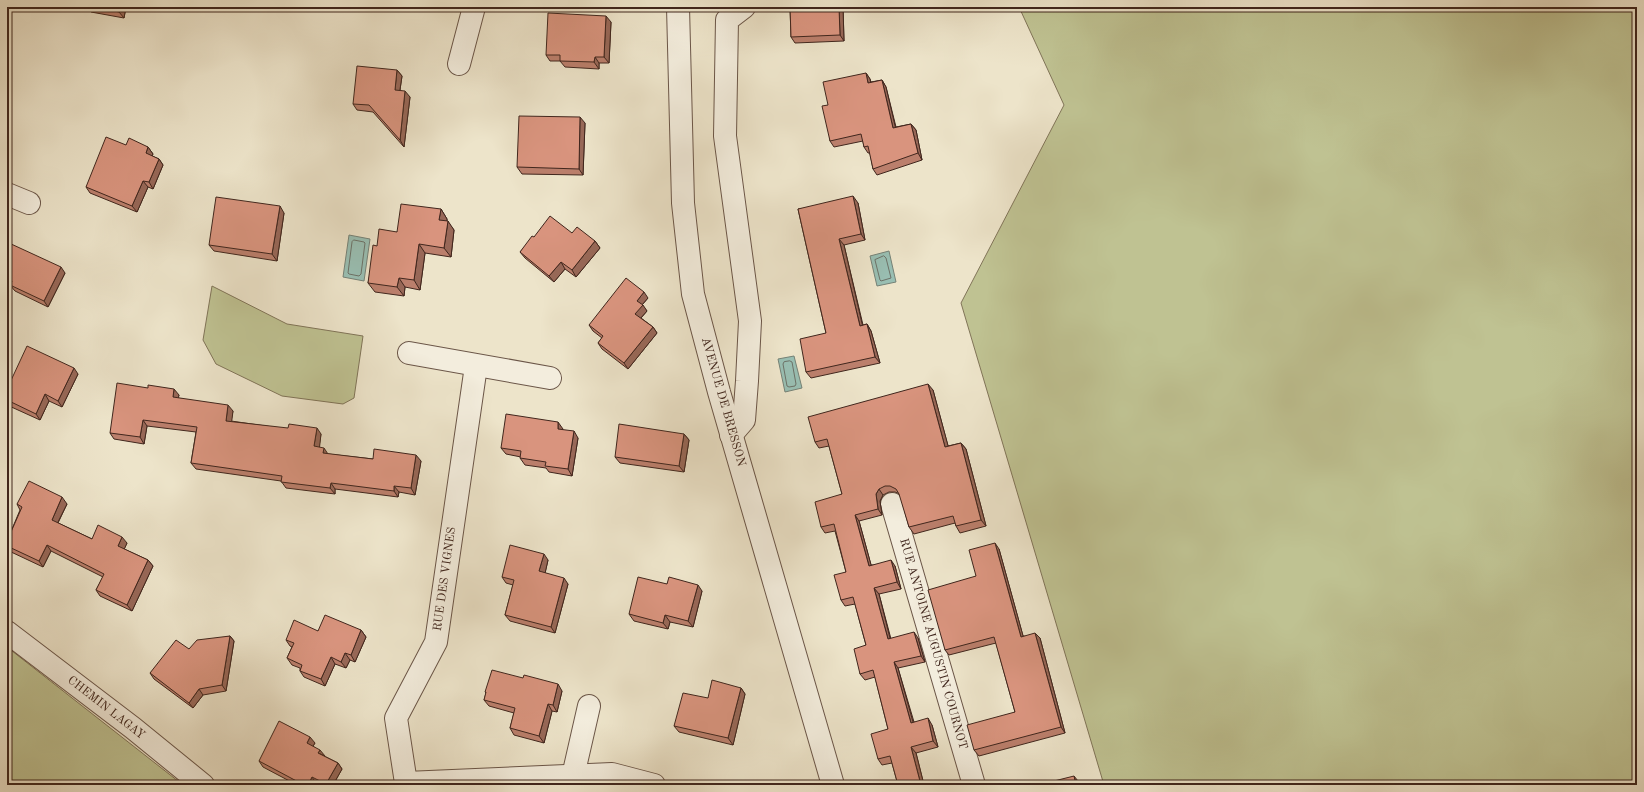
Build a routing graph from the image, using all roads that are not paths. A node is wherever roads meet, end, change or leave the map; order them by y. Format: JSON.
{"nodes":[{"id":1,"x":474,"y":7,"type":"edge"},
{"id":2,"x":678,"y":7,"type":"edge"},
{"id":3,"x":744,"y":7,"type":"edge"},
{"id":4,"x":459,"y":64,"type":"dead end"},
{"id":5,"x":7,"y":194,"type":"edge"},
{"id":6,"x":29,"y":203,"type":"dead end"},
{"id":7,"x":409,"y":353,"type":"dead end"},
{"id":8,"x":476,"y":366,"type":"junction"},
{"id":9,"x":550,"y":378,"type":"dead end"},
{"id":10,"x":732,"y":435,"type":"junction"},
{"id":11,"x":892,"y":504,"type":"dead end"},
{"id":12,"x":7,"y":632,"type":"edge"},
{"id":13,"x":588,"y":706,"type":"dead end"},
{"id":14,"x":573,"y":776,"type":"junction"},
{"id":15,"x":406,"y":784,"type":"edge"},
{"id":16,"x":203,"y":785,"type":"edge"},
{"id":17,"x":654,"y":785,"type":"edge"},
{"id":18,"x":834,"y":785,"type":"edge"},
{"id":19,"x":974,"y":785,"type":"edge"}],
"edges":[{"from":1,"to":4,"type":"street"},
{"from":2,"to":10,"type":"street","name":"AVENUE DE BRESSON"},
{"from":3,"to":10,"type":"street"},
{"from":5,"to":6,"type":"street"},
{"from":7,"to":8,"type":"street"},
{"from":8,"to":9,"type":"street"},
{"from":8,"to":15,"type":"street","name":"RUE DES VIGNES"},
{"from":10,"to":18,"type":"street","name":"AVENUE DE BRESSON"},
{"from":11,"to":19,"type":"street","name":"RUE ANTOINE AUGUSTIN COURNOT"},
{"from":12,"to":16,"type":"street","name":"CHEMIN LAGAY"},
{"from":13,"to":14,"type":"street"},
{"from":14,"to":15,"type":"street","name":"RUE DES VIGNES"},
{"from":14,"to":17,"type":"street","name":"RUE DES VIGNES"}]}
